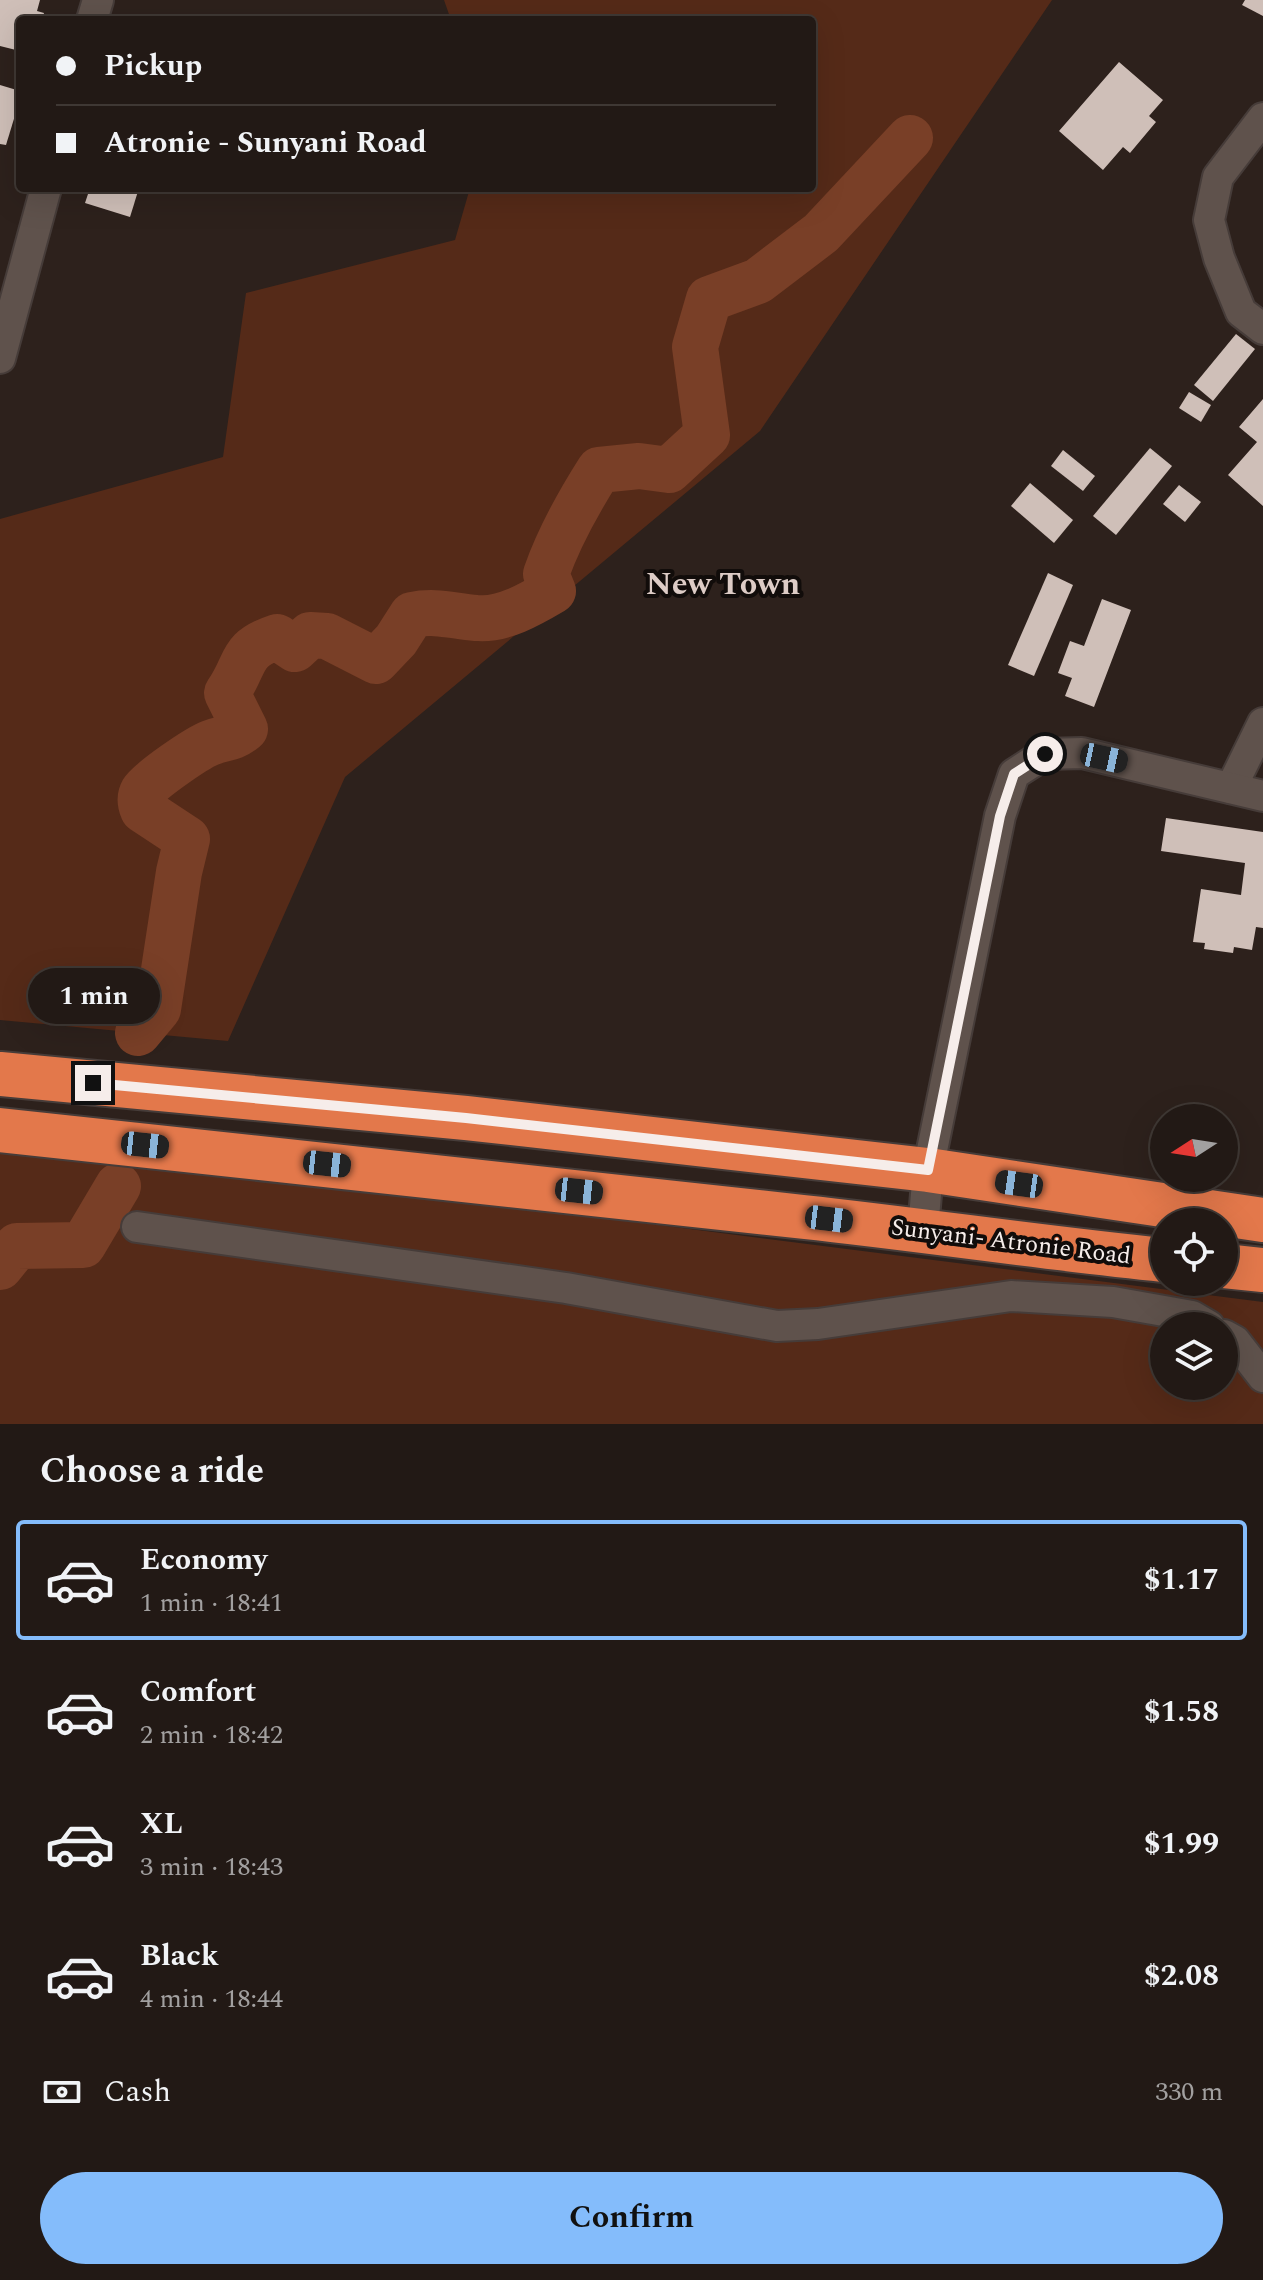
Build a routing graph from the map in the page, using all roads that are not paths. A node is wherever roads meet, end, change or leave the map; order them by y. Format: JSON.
{"nodes":[{"id":1,"x":1263,"y":118,"type":"edge"},
{"id":2,"x":45,"y":192,"type":"edge"},
{"id":3,"x":1263,"y":329,"type":"edge"},
{"id":4,"x":0,"y":358,"type":"edge"},
{"id":5,"x":1263,"y":723,"type":"edge"},
{"id":6,"x":1231,"y":788,"type":"junction"},
{"id":7,"x":1263,"y":796,"type":"edge"},
{"id":8,"x":0,"y":1074,"type":"edge"},
{"id":9,"x":0,"y":1130,"type":"edge"},
{"id":10,"x":928,"y":1170,"type":"junction"},
{"id":11,"x":1263,"y":1220,"type":"edge"},
{"id":12,"x":137,"y":1227,"type":"dead end"},
{"id":13,"x":923,"y":1230,"type":"junction"},
{"id":14,"x":1150,"y":1259,"type":"edge"},
{"id":15,"x":1238,"y":1267,"type":"edge"},
{"id":16,"x":1263,"y":1270,"type":"edge"},
{"id":17,"x":1169,"y":1312,"type":"edge"},
{"id":18,"x":1238,"y":1345,"type":"edge"},
{"id":19,"x":1263,"y":1377,"type":"edge"}],
"edges":[{"from":1,"to":3,"type":"street"},
{"from":2,"to":4,"type":"street"},
{"from":5,"to":6,"type":"street"},
{"from":6,"to":7,"type":"street"},
{"from":6,"to":10,"type":"street"},
{"from":8,"to":10,"type":"highway"},
{"from":9,"to":13,"type":"highway","name":"Sunyani- Atronie Road"},
{"from":10,"to":11,"type":"highway"},
{"from":10,"to":13,"type":"street"},
{"from":12,"to":17,"type":"street"},
{"from":13,"to":14,"type":"highway","name":"Sunyani- Atronie Road"},
{"from":15,"to":16,"type":"highway"},
{"from":18,"to":19,"type":"street"}]}
